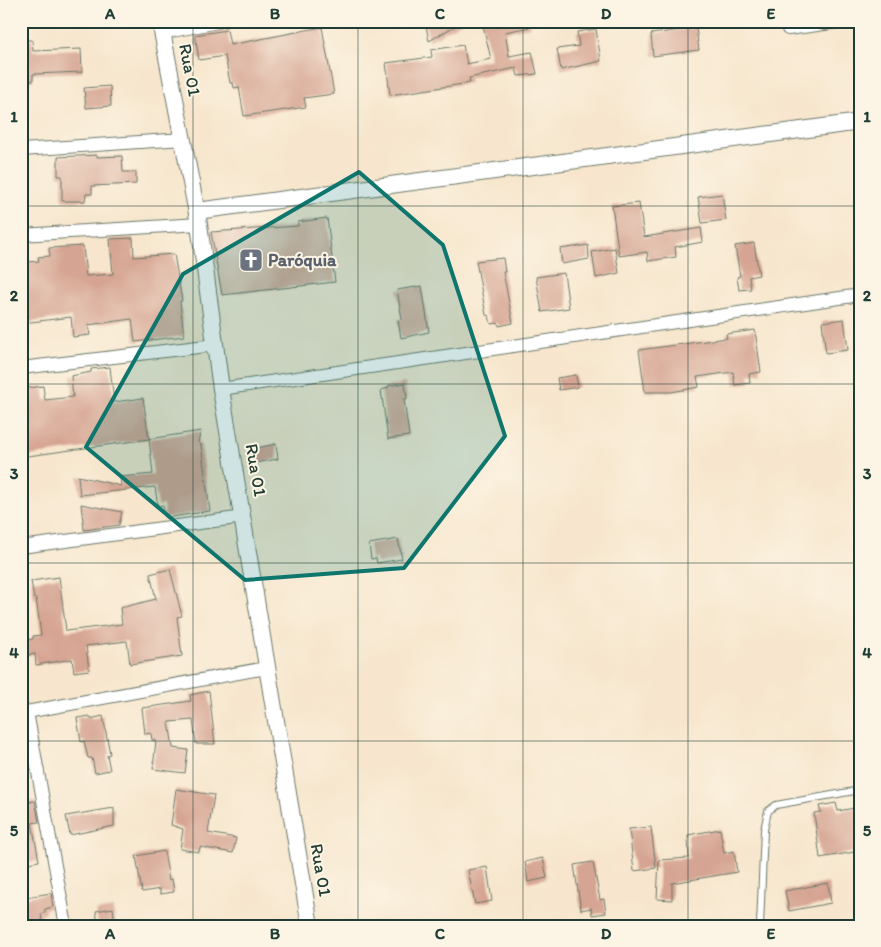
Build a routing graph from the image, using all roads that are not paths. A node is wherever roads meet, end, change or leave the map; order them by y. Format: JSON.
{"nodes":[{"id":1,"x":223,"y":21,"type":"edge"},
{"id":2,"x":846,"y":21,"type":"edge"},
{"id":3,"x":161,"y":27,"type":"edge"},
{"id":4,"x":788,"y":29,"type":"dead end"},
{"id":5,"x":860,"y":122,"type":"edge"},
{"id":6,"x":184,"y":139,"type":"junction"},
{"id":7,"x":21,"y":150,"type":"edge"},
{"id":8,"x":198,"y":218,"type":"junction"},
{"id":9,"x":21,"y":235,"type":"edge"},
{"id":10,"x":860,"y":296,"type":"edge"},
{"id":11,"x":215,"y":345,"type":"junction"},
{"id":12,"x":21,"y":368,"type":"edge"},
{"id":13,"x":221,"y":389,"type":"junction"},
{"id":14,"x":244,"y":517,"type":"junction"},
{"id":15,"x":21,"y":547,"type":"edge"},
{"id":16,"x":266,"y":668,"type":"junction"},
{"id":17,"x":24,"y":712,"type":"edge"},
{"id":18,"x":860,"y":790,"type":"edge"},
{"id":19,"x":66,"y":926,"type":"edge"},
{"id":20,"x":310,"y":926,"type":"edge"},
{"id":21,"x":760,"y":926,"type":"edge"}],
"edges":[{"from":1,"to":3,"type":"street"},
{"from":2,"to":4,"type":"street"},
{"from":3,"to":6,"type":"street","name":"Rua 01"},
{"from":5,"to":8,"type":"street"},
{"from":6,"to":7,"type":"street"},
{"from":6,"to":8,"type":"street","name":"Rua 01"},
{"from":8,"to":9,"type":"street"},
{"from":8,"to":11,"type":"street","name":"Rua 01"},
{"from":10,"to":13,"type":"street"},
{"from":11,"to":12,"type":"street"},
{"from":11,"to":13,"type":"street","name":"Rua 01"},
{"from":13,"to":14,"type":"street","name":"Rua 01"},
{"from":14,"to":15,"type":"street"},
{"from":14,"to":16,"type":"street","name":"Rua 01"},
{"from":16,"to":17,"type":"street"},
{"from":16,"to":20,"type":"street","name":"Rua 01"},
{"from":17,"to":19,"type":"street"},
{"from":18,"to":21,"type":"lane"}]}
